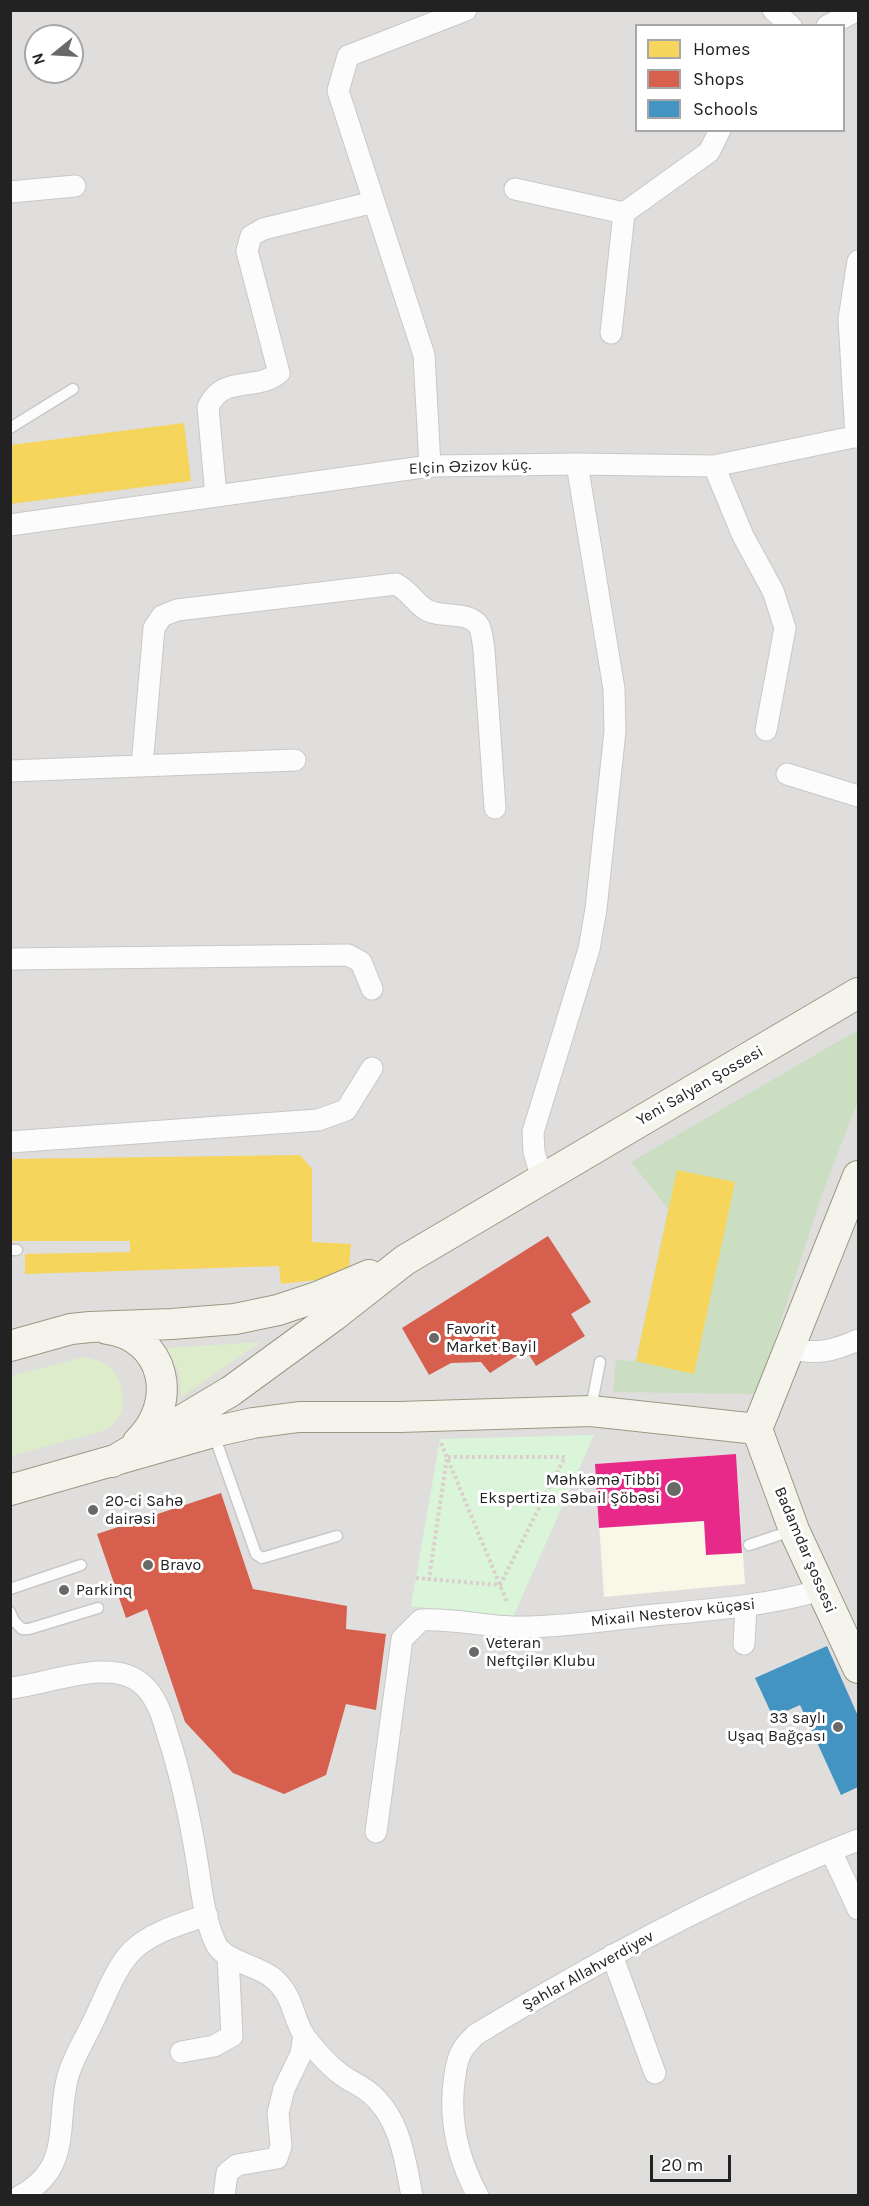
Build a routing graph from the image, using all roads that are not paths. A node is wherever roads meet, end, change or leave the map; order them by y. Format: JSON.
{"nodes":[{"id":1,"x":773,"y":10,"type":"edge"},
{"id":2,"x":858,"y":10,"type":"edge"},
{"id":3,"x":458,"y":12,"type":"edge"},
{"id":4,"x":789,"y":24,"type":"edge"},
{"id":5,"x":831,"y":24,"type":"edge"},
{"id":6,"x":719,"y":132,"type":"edge"},
{"id":7,"x":75,"y":186,"type":"dead end"},
{"id":8,"x":515,"y":189,"type":"dead end"},
{"id":9,"x":10,"y":192,"type":"edge"},
{"id":10,"x":374,"y":202,"type":"junction"},
{"id":11,"x":624,"y":213,"type":"junction"},
{"id":12,"x":858,"y":261,"type":"edge"},
{"id":13,"x":611,"y":333,"type":"dead end"},
{"id":14,"x":72,"y":389,"type":"dead end"},
{"id":15,"x":10,"y":428,"type":"edge"},
{"id":16,"x":857,"y":437,"type":"edge"},
{"id":17,"x":577,"y":464,"type":"junction"},
{"id":18,"x":430,"y":466,"type":"junction"},
{"id":19,"x":714,"y":466,"type":"junction"},
{"id":20,"x":216,"y":496,"type":"junction"},
{"id":21,"x":10,"y":525,"type":"edge"},
{"id":22,"x":766,"y":730,"type":"dead end"},
{"id":23,"x":295,"y":760,"type":"dead end"},
{"id":24,"x":142,"y":766,"type":"junction"},
{"id":25,"x":10,"y":771,"type":"edge"},
{"id":26,"x":787,"y":774,"type":"dead end"},
{"id":27,"x":858,"y":796,"type":"edge"},
{"id":28,"x":495,"y":808,"type":"dead end"},
{"id":29,"x":10,"y":959,"type":"edge"},
{"id":30,"x":372,"y":989,"type":"dead end"},
{"id":31,"x":858,"y":993,"type":"edge"},
{"id":32,"x":372,"y":1068,"type":"dead end"},
{"id":33,"x":10,"y":1142,"type":"edge"},
{"id":34,"x":858,"y":1176,"type":"edge"},
{"id":35,"x":542,"y":1179,"type":"junction"},
{"id":36,"x":405,"y":1260,"type":"junction"},
{"id":37,"x":90,"y":1327,"type":"junction"},
{"id":38,"x":858,"y":1340,"type":"edge"},
{"id":39,"x":10,"y":1346,"type":"edge"},
{"id":40,"x":789,"y":1349,"type":"junction"},
{"id":41,"x":600,"y":1362,"type":"dead end"},
{"id":42,"x":591,"y":1411,"type":"junction"},
{"id":43,"x":757,"y":1429,"type":"junction"},
{"id":44,"x":213,"y":1432,"type":"junction"},
{"id":45,"x":112,"y":1462,"type":"junction"},
{"id":46,"x":10,"y":1490,"type":"edge"},
{"id":47,"x":795,"y":1530,"type":"junction"},
{"id":48,"x":337,"y":1536,"type":"dead end"},
{"id":49,"x":749,"y":1545,"type":"dead end"},
{"id":50,"x":81,"y":1565,"type":"dead end"},
{"id":51,"x":10,"y":1589,"type":"edge"},
{"id":52,"x":820,"y":1590,"type":"junction"},
{"id":53,"x":746,"y":1606,"type":"junction"},
{"id":54,"x":98,"y":1608,"type":"dead end"},
{"id":55,"x":10,"y":1612,"type":"edge"},
{"id":56,"x":744,"y":1644,"type":"dead end"},
{"id":57,"x":858,"y":1668,"type":"edge"},
{"id":58,"x":10,"y":1688,"type":"edge"},
{"id":59,"x":376,"y":1832,"type":"dead end"},
{"id":60,"x":858,"y":1840,"type":"edge"},
{"id":61,"x":831,"y":1851,"type":"junction"},
{"id":62,"x":858,"y":1909,"type":"edge"},
{"id":63,"x":207,"y":1915,"type":"junction"},
{"id":64,"x":612,"y":1955,"type":"junction"},
{"id":65,"x":228,"y":1956,"type":"junction"},
{"id":66,"x":304,"y":2035,"type":"junction"},
{"id":67,"x":181,"y":2052,"type":"dead end"},
{"id":68,"x":655,"y":2073,"type":"dead end"},
{"id":69,"x":20,"y":2196,"type":"edge"},
{"id":70,"x":224,"y":2196,"type":"edge"},
{"id":71,"x":412,"y":2196,"type":"edge"},
{"id":72,"x":478,"y":2196,"type":"edge"}],
"edges":[{"from":1,"to":4,"type":"street"},
{"from":2,"to":5,"type":"street"},
{"from":3,"to":10,"type":"street"},
{"from":6,"to":11,"type":"street"},
{"from":7,"to":9,"type":"street"},
{"from":8,"to":11,"type":"street"},
{"from":10,"to":18,"type":"street"},
{"from":10,"to":20,"type":"street"},
{"from":11,"to":13,"type":"street"},
{"from":12,"to":16,"type":"street"},
{"from":14,"to":15,"type":"lane"},
{"from":16,"to":19,"type":"street","name":"Elçin Əzizov küç."},
{"from":17,"to":18,"type":"street","name":"Elçin Əzizov küç."},
{"from":17,"to":19,"type":"street","name":"Elçin Əzizov küç."},
{"from":17,"to":35,"type":"street"},
{"from":18,"to":20,"type":"street","name":"Elçin Əzizov küç."},
{"from":19,"to":22,"type":"street"},
{"from":20,"to":21,"type":"street","name":"Elçin Əzizov küç."},
{"from":23,"to":24,"type":"street"},
{"from":24,"to":25,"type":"street"},
{"from":24,"to":28,"type":"street"},
{"from":26,"to":27,"type":"street"},
{"from":29,"to":30,"type":"street"},
{"from":31,"to":35,"type":"main road","name":"Yeni Salyan Şossesi"},
{"from":32,"to":33,"type":"street"},
{"from":34,"to":40,"type":"main road"},
{"from":35,"to":36,"type":"main road","name":"Yeni Salyan Şossesi"},
{"from":36,"to":37,"type":"main road"},
{"from":36,"to":45,"type":"main road"},
{"from":37,"to":39,"type":"main road"},
{"from":37,"to":45,"type":"main road"},
{"from":38,"to":40,"type":"street"},
{"from":40,"to":43,"type":"main road"},
{"from":41,"to":42,"type":"lane"},
{"from":42,"to":43,"type":"main road"},
{"from":42,"to":44,"type":"main road"},
{"from":43,"to":47,"type":"main road","name":"Badamdar şossesi"},
{"from":44,"to":45,"type":"main road"},
{"from":44,"to":48,"type":"lane"},
{"from":45,"to":46,"type":"main road"},
{"from":47,"to":49,"type":"lane"},
{"from":47,"to":52,"type":"main road","name":"Badamdar şossesi"},
{"from":50,"to":51,"type":"lane"},
{"from":52,"to":53,"type":"street","name":"Mixail Nesterov küçəsi"},
{"from":52,"to":57,"type":"main road","name":"Badamdar şossesi"},
{"from":53,"to":56,"type":"street"},
{"from":53,"to":59,"type":"street","name":"Mixail Nesterov küçəsi"},
{"from":54,"to":55,"type":"lane"},
{"from":58,"to":63,"type":"street"},
{"from":60,"to":61,"type":"street","name":"Şahlar Allahverdiyev"},
{"from":61,"to":62,"type":"street"},
{"from":61,"to":64,"type":"street","name":"Şahlar Allahverdiyev"},
{"from":63,"to":65,"type":"street"},
{"from":63,"to":69,"type":"street"},
{"from":64,"to":68,"type":"street"},
{"from":64,"to":72,"type":"street","name":"Şahlar Allahverdiyev"},
{"from":65,"to":66,"type":"street"},
{"from":65,"to":67,"type":"street"},
{"from":66,"to":70,"type":"street"},
{"from":66,"to":71,"type":"street"}]}
